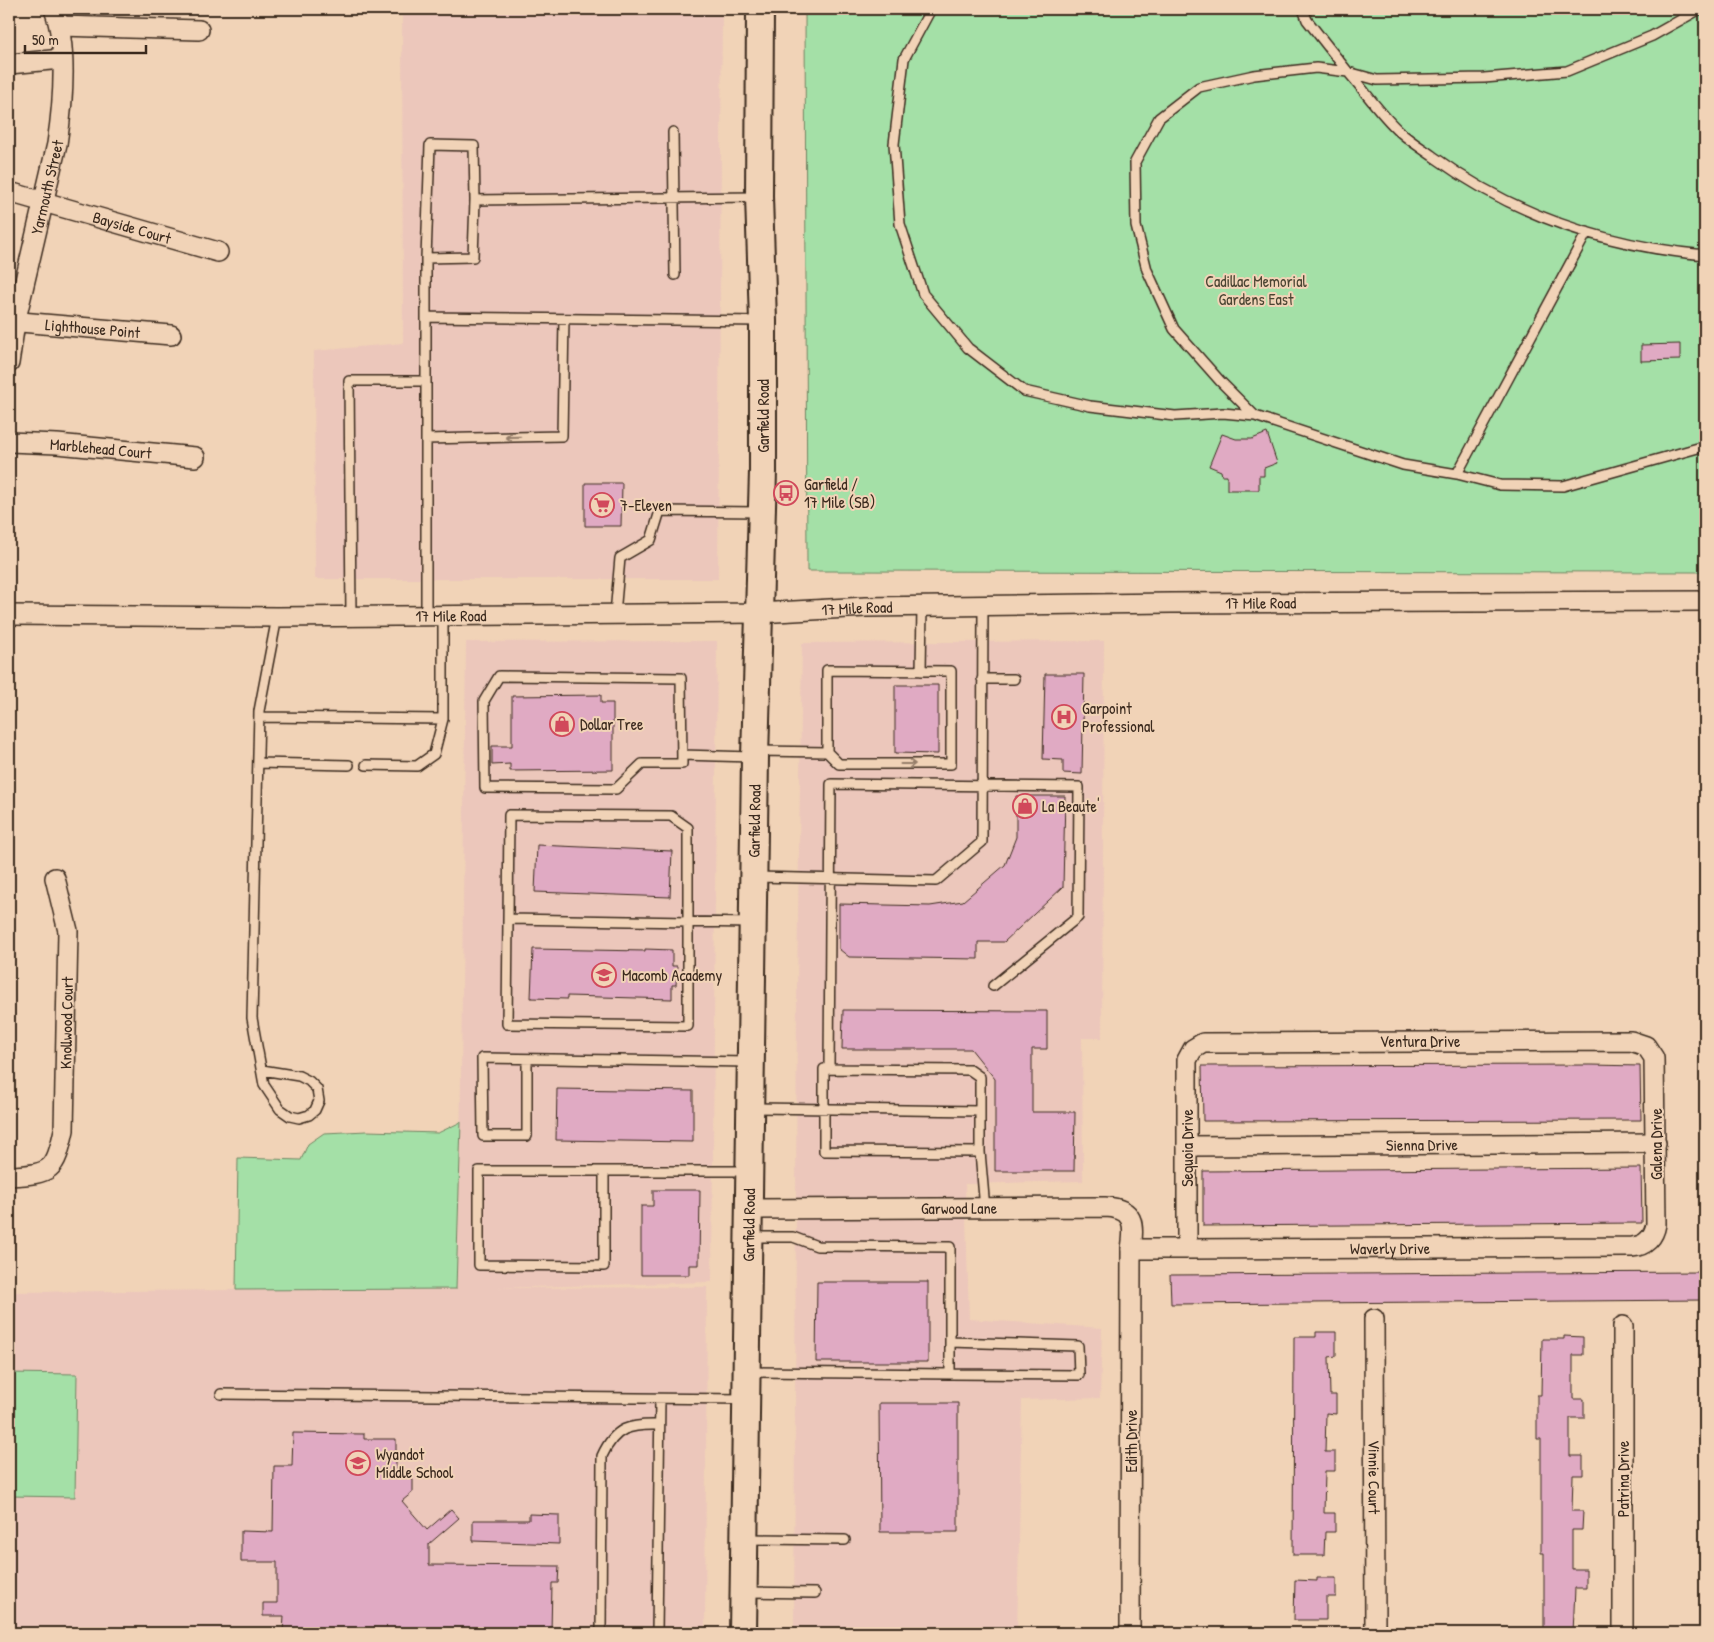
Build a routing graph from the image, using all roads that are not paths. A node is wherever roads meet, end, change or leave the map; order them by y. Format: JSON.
{"nodes":[{"id":1,"x":54,"y":9,"type":"edge"},
{"id":2,"x":760,"y":9,"type":"edge"},
{"id":3,"x":931,"y":9,"type":"edge"},
{"id":4,"x":1303,"y":9,"type":"edge"},
{"id":5,"x":1700,"y":9,"type":"edge"},
{"id":6,"x":60,"y":26,"type":"junction"},
{"id":7,"x":199,"y":30,"type":"dead end"},
{"id":8,"x":62,"y":59,"type":"junction"},
{"id":9,"x":9,"y":64,"type":"edge"},
{"id":10,"x":1348,"y":72,"type":"junction"},
{"id":11,"x":674,"y":132,"type":"dead end"},
{"id":12,"x":9,"y":192,"type":"edge"},
{"id":13,"x":759,"y":197,"type":"junction"},
{"id":14,"x":475,"y":200,"type":"junction"},
{"id":15,"x":673,"y":200,"type":"junction"},
{"id":16,"x":44,"y":201,"type":"junction"},
{"id":17,"x":1586,"y":232,"type":"junction"},
{"id":18,"x":218,"y":252,"type":"dead end"},
{"id":19,"x":1705,"y":255,"type":"edge"},
{"id":20,"x":426,"y":258,"type":"junction"},
{"id":21,"x":675,"y":275,"type":"dead end"},
{"id":22,"x":426,"y":317,"type":"junction"},
{"id":23,"x":564,"y":319,"type":"junction"},
{"id":24,"x":763,"y":321,"type":"junction"},
{"id":25,"x":12,"y":322,"type":"edge"},
{"id":26,"x":171,"y":335,"type":"dead end"},
{"id":27,"x":9,"y":364,"type":"edge"},
{"id":28,"x":426,"y":381,"type":"junction"},
{"id":29,"x":1255,"y":416,"type":"junction"},
{"id":30,"x":426,"y":439,"type":"junction"},
{"id":31,"x":9,"y":442,"type":"edge"},
{"id":32,"x":1705,"y":446,"type":"edge"},
{"id":33,"x":195,"y":457,"type":"dead end"},
{"id":34,"x":1457,"y":474,"type":"junction"},
{"id":35,"x":761,"y":512,"type":"junction"},
{"id":36,"x":1705,"y":601,"type":"edge"},
{"id":37,"x":922,"y":606,"type":"junction"},
{"id":38,"x":983,"y":606,"type":"junction"},
{"id":39,"x":758,"y":613,"type":"junction"},
{"id":40,"x":615,"y":614,"type":"junction"},
{"id":41,"x":9,"y":615,"type":"edge"},
{"id":42,"x":351,"y":616,"type":"junction"},
{"id":43,"x":434,"y":616,"type":"junction"},
{"id":44,"x":276,"y":617,"type":"junction"},
{"id":45,"x":921,"y":671,"type":"junction"},
{"id":46,"x":982,"y":679,"type":"junction"},
{"id":47,"x":1014,"y":679,"type":"dead end"},
{"id":48,"x":259,"y":717,"type":"junction"},
{"id":49,"x":443,"y":719,"type":"junction"},
{"id":50,"x":827,"y":752,"type":"junction"},
{"id":51,"x":755,"y":754,"type":"junction"},
{"id":52,"x":682,"y":755,"type":"junction"},
{"id":53,"x":258,"y":763,"type":"junction"},
{"id":54,"x":349,"y":765,"type":"dead end"},
{"id":55,"x":366,"y":765,"type":"dead end"},
{"id":56,"x":982,"y":784,"type":"junction"},
{"id":57,"x":753,"y":877,"type":"junction"},
{"id":58,"x":55,"y":878,"type":"dead end"},
{"id":59,"x":830,"y":880,"type":"junction"},
{"id":60,"x":508,"y":919,"type":"junction"},
{"id":61,"x":688,"y":922,"type":"junction"},
{"id":62,"x":752,"y":922,"type":"junction"},
{"id":63,"x":993,"y":986,"type":"dead end"},
{"id":64,"x":1646,"y":1046,"type":"joint"},
{"id":65,"x":1193,"y":1049,"type":"joint"},
{"id":66,"x":527,"y":1059,"type":"junction"},
{"id":67,"x":752,"y":1062,"type":"junction"},
{"id":68,"x":829,"y":1069,"type":"junction"},
{"id":69,"x":262,"y":1070,"type":"junction"},
{"id":70,"x":751,"y":1108,"type":"junction"},
{"id":71,"x":824,"y":1110,"type":"junction"},
{"id":72,"x":980,"y":1111,"type":"junction"},
{"id":73,"x":1656,"y":1143,"type":"junction"},
{"id":74,"x":1187,"y":1146,"type":"junction"},
{"id":75,"x":980,"y":1152,"type":"junction"},
{"id":76,"x":604,"y":1171,"type":"junction"},
{"id":77,"x":750,"y":1171,"type":"junction"},
{"id":78,"x":9,"y":1176,"type":"edge"},
{"id":79,"x":750,"y":1209,"type":"junction"},
{"id":80,"x":985,"y":1209,"type":"junction"},
{"id":81,"x":749,"y":1237,"type":"junction"},
{"id":82,"x":1648,"y":1241,"type":"joint"},
{"id":83,"x":1131,"y":1249,"type":"junction"},
{"id":84,"x":1187,"y":1249,"type":"junction"},
{"id":85,"x":1374,"y":1319,"type":"dead end"},
{"id":86,"x":1623,"y":1326,"type":"dead end"},
{"id":87,"x":950,"y":1342,"type":"junction"},
{"id":88,"x":748,"y":1372,"type":"junction"},
{"id":89,"x":950,"y":1374,"type":"junction"},
{"id":90,"x":221,"y":1394,"type":"dead end"},
{"id":91,"x":660,"y":1399,"type":"junction"},
{"id":92,"x":747,"y":1399,"type":"junction"},
{"id":93,"x":659,"y":1425,"type":"junction"},
{"id":94,"x":745,"y":1538,"type":"junction"},
{"id":95,"x":845,"y":1540,"type":"dead end"},
{"id":96,"x":744,"y":1592,"type":"junction"},
{"id":97,"x":815,"y":1593,"type":"dead end"},
{"id":98,"x":601,"y":1633,"type":"edge"},
{"id":99,"x":657,"y":1633,"type":"edge"},
{"id":100,"x":743,"y":1633,"type":"edge"},
{"id":101,"x":1130,"y":1633,"type":"edge"},
{"id":102,"x":1375,"y":1633,"type":"edge"},
{"id":103,"x":1623,"y":1633,"type":"edge"}],
"edges":[{"from":1,"to":6,"type":"street","name":"Yarmouth Street"},
{"from":2,"to":13,"type":"main road","name":"Garfield Road"},
{"from":3,"to":29,"type":"lane"},
{"from":4,"to":10,"type":"lane"},
{"from":5,"to":10,"type":"lane"},
{"from":6,"to":7,"type":"street"},
{"from":6,"to":8,"type":"street","name":"Yarmouth Street"},
{"from":8,"to":9,"type":"street"},
{"from":8,"to":16,"type":"street","name":"Yarmouth Street"},
{"from":10,"to":17,"type":"lane"},
{"from":10,"to":29,"type":"lane"},
{"from":11,"to":15,"type":"lane"},
{"from":12,"to":16,"type":"street","name":"Bayside Court"},
{"from":13,"to":15,"type":"lane"},
{"from":13,"to":24,"type":"main road","name":"Garfield Road"},
{"from":14,"to":15,"type":"lane"},
{"from":14,"to":20,"type":"lane"},
{"from":14,"to":20,"type":"lane"},
{"from":15,"to":21,"type":"lane"},
{"from":16,"to":18,"type":"street","name":"Bayside Court"},
{"from":16,"to":25,"type":"street","name":"Yarmouth Street"},
{"from":17,"to":19,"type":"lane"},
{"from":17,"to":34,"type":"lane"},
{"from":20,"to":22,"type":"lane"},
{"from":22,"to":23,"type":"lane"},
{"from":22,"to":28,"type":"lane"},
{"from":23,"to":24,"type":"lane"},
{"from":23,"to":30,"type":"lane","one_way":true},
{"from":24,"to":35,"type":"main road","name":"Garfield Road"},
{"from":25,"to":26,"type":"street","name":"Lighthouse Point"},
{"from":25,"to":27,"type":"street","name":"Yarmouth Street"},
{"from":28,"to":30,"type":"lane"},
{"from":28,"to":42,"type":"lane"},
{"from":29,"to":34,"type":"lane"},
{"from":30,"to":43,"type":"lane"},
{"from":31,"to":33,"type":"street","name":"Marblehead Court"},
{"from":32,"to":34,"type":"lane"},
{"from":35,"to":39,"type":"main road","name":"Garfield Road"},
{"from":35,"to":40,"type":"lane"},
{"from":36,"to":38,"type":"street","name":"17 Mile Road"},
{"from":37,"to":38,"type":"street","name":"17 Mile Road"},
{"from":37,"to":39,"type":"street","name":"17 Mile Road"},
{"from":37,"to":45,"type":"lane"},
{"from":38,"to":46,"type":"lane"},
{"from":39,"to":40,"type":"street","name":"17 Mile Road"},
{"from":39,"to":51,"type":"main road","name":"Garfield Road"},
{"from":40,"to":43,"type":"street","name":"17 Mile Road"},
{"from":41,"to":44,"type":"street","name":"17 Mile Road"},
{"from":42,"to":43,"type":"street","name":"17 Mile Road"},
{"from":42,"to":44,"type":"street","name":"17 Mile Road"},
{"from":43,"to":49,"type":"lane"},
{"from":44,"to":48,"type":"lane"},
{"from":45,"to":50,"type":"lane"},
{"from":50,"to":45,"type":"lane","one_way":true},
{"from":46,"to":47,"type":"lane"},
{"from":46,"to":56,"type":"lane"},
{"from":48,"to":49,"type":"lane"},
{"from":48,"to":53,"type":"lane"},
{"from":49,"to":55,"type":"lane"},
{"from":50,"to":51,"type":"lane"},
{"from":51,"to":52,"type":"lane"},
{"from":51,"to":57,"type":"main road","name":"Garfield Road"},
{"from":52,"to":52,"type":"lane"},
{"from":53,"to":54,"type":"lane"},
{"from":53,"to":69,"type":"lane"},
{"from":56,"to":59,"type":"lane"},
{"from":56,"to":59,"type":"lane"},
{"from":56,"to":63,"type":"lane"},
{"from":57,"to":59,"type":"lane"},
{"from":57,"to":62,"type":"main road","name":"Garfield Road"},
{"from":58,"to":78,"type":"street","name":"Knollwood Court"},
{"from":59,"to":68,"type":"lane"},
{"from":60,"to":61,"type":"lane"},
{"from":60,"to":61,"type":"lane"},
{"from":60,"to":61,"type":"lane"},
{"from":61,"to":62,"type":"lane"},
{"from":62,"to":67,"type":"main road","name":"Garfield Road"},
{"from":64,"to":65,"type":"street","name":"Ventura Drive"},
{"from":64,"to":73,"type":"street","name":"Galena Drive"},
{"from":65,"to":74,"type":"street","name":"Sequoia Drive"},
{"from":66,"to":66,"type":"lane"},
{"from":66,"to":67,"type":"lane"},
{"from":67,"to":70,"type":"main road","name":"Garfield Road"},
{"from":68,"to":71,"type":"lane"},
{"from":68,"to":72,"type":"lane"},
{"from":69,"to":69,"type":"lane"},
{"from":70,"to":71,"type":"lane"},
{"from":70,"to":77,"type":"main road","name":"Garfield Road"},
{"from":71,"to":72,"type":"lane"},
{"from":71,"to":75,"type":"lane"},
{"from":72,"to":75,"type":"lane"},
{"from":73,"to":74,"type":"street","name":"Sienna Drive"},
{"from":73,"to":82,"type":"street","name":"Galena Drive"},
{"from":74,"to":84,"type":"street","name":"Sequoia Drive"},
{"from":75,"to":80,"type":"lane"},
{"from":76,"to":76,"type":"lane"},
{"from":76,"to":77,"type":"lane"},
{"from":77,"to":79,"type":"main road","name":"Garfield Road"},
{"from":79,"to":80,"type":"street","name":"Garwood Lane"},
{"from":79,"to":81,"type":"main road","name":"Garfield Road"},
{"from":80,"to":83,"type":"street","name":"Garwood Lane"},
{"from":81,"to":87,"type":"lane"},
{"from":81,"to":88,"type":"main road","name":"Garfield Road"},
{"from":82,"to":84,"type":"street","name":"Waverly Drive"},
{"from":83,"to":84,"type":"street","name":"Waverly Drive"},
{"from":83,"to":101,"type":"street","name":"Edith Drive"},
{"from":85,"to":102,"type":"street","name":"Vinnie Court"},
{"from":86,"to":103,"type":"street","name":"Patrina Drive"},
{"from":87,"to":89,"type":"lane"},
{"from":87,"to":89,"type":"lane"},
{"from":88,"to":89,"type":"lane"},
{"from":88,"to":92,"type":"main road","name":"Garfield Road"},
{"from":90,"to":91,"type":"lane"},
{"from":91,"to":92,"type":"lane"},
{"from":91,"to":93,"type":"lane"},
{"from":92,"to":94,"type":"main road","name":"Garfield Road"},
{"from":93,"to":98,"type":"lane"},
{"from":93,"to":99,"type":"lane"},
{"from":94,"to":95,"type":"lane"},
{"from":94,"to":96,"type":"main road","name":"Garfield Road"},
{"from":96,"to":97,"type":"lane"},
{"from":96,"to":100,"type":"main road","name":"Garfield Road"}]}
